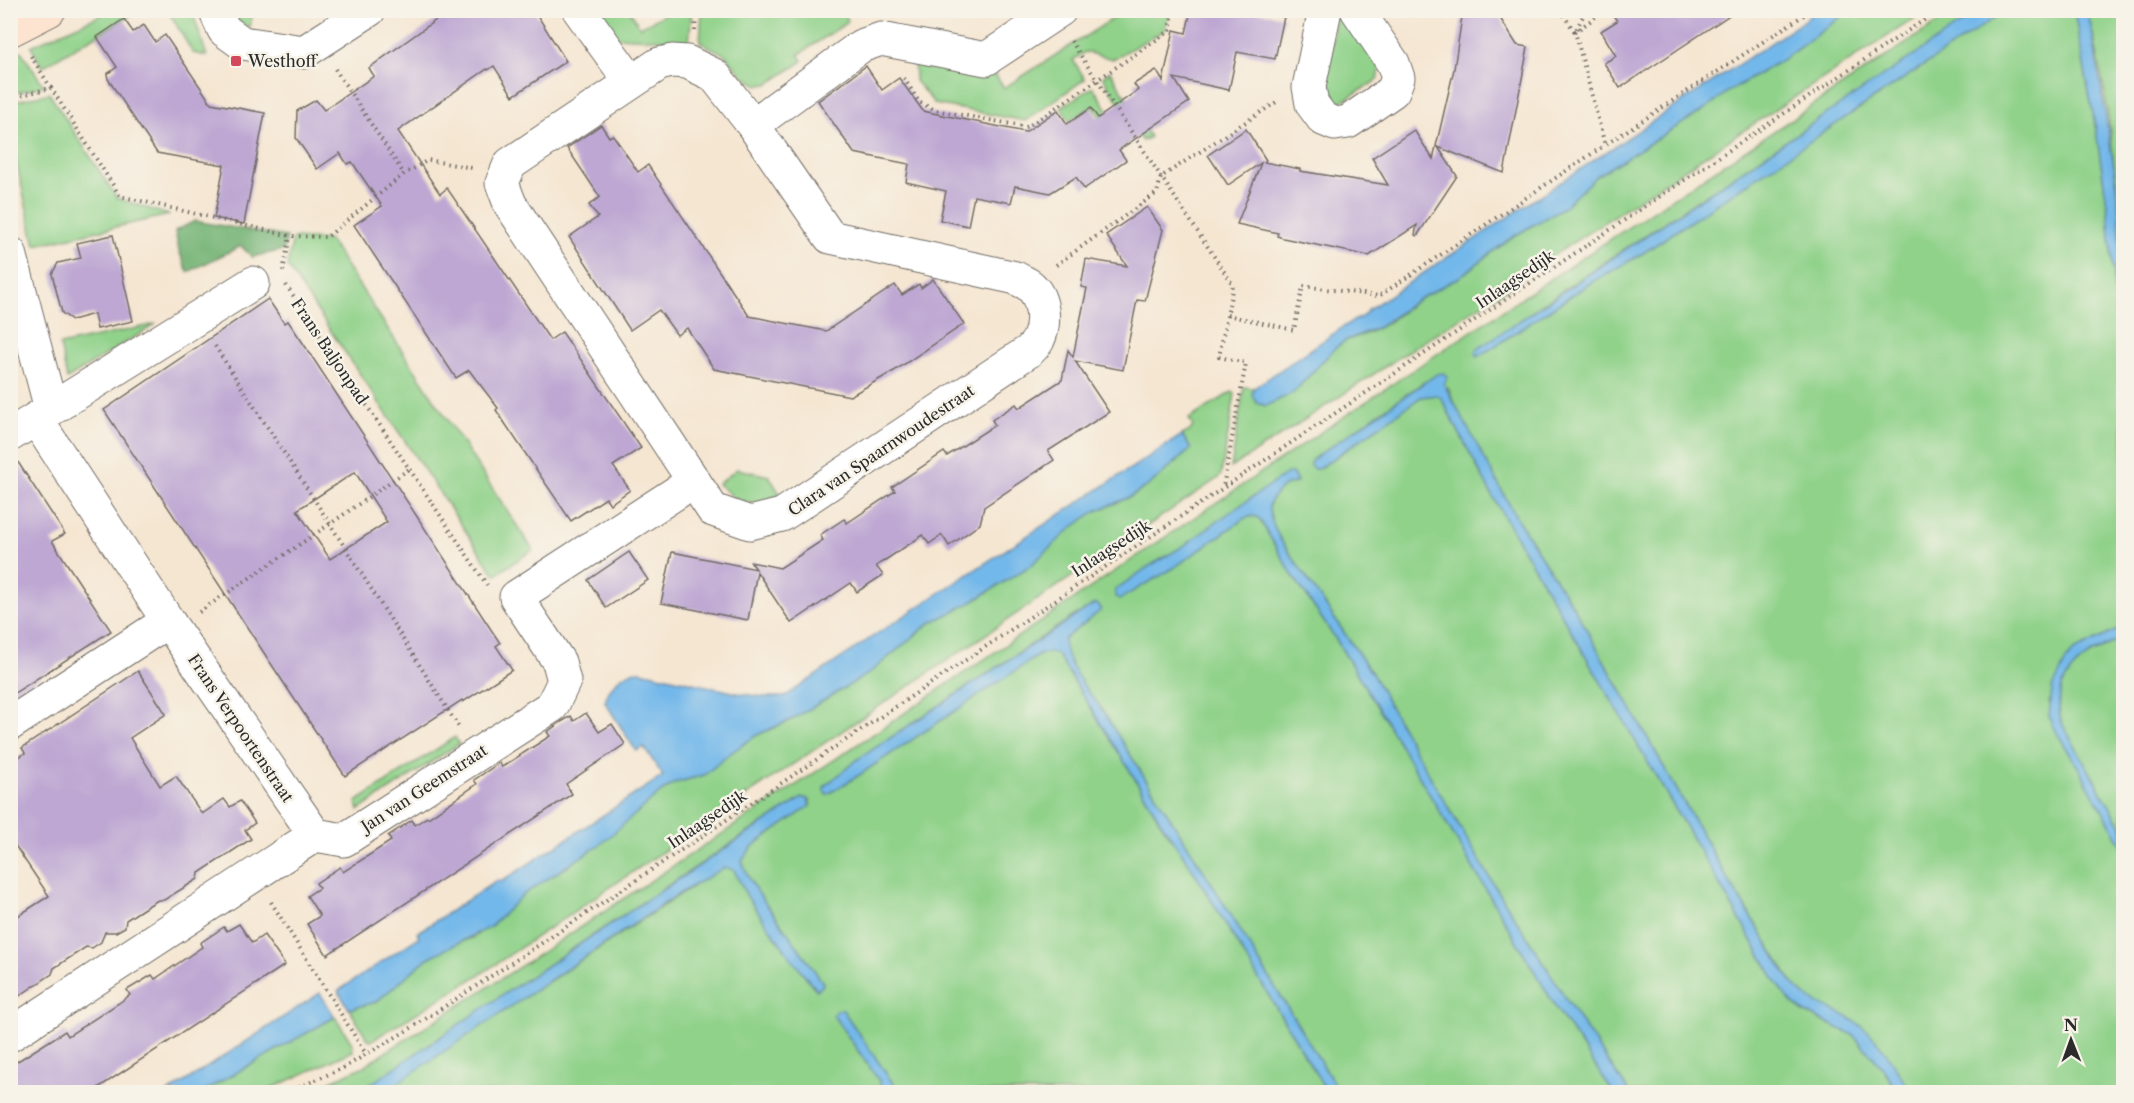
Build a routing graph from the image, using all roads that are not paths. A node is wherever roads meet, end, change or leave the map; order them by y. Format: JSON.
{"nodes":[{"id":1,"x":49,"y":10,"type":"edge"},
{"id":2,"x":215,"y":10,"type":"edge"},
{"id":3,"x":369,"y":10,"type":"edge"},
{"id":4,"x":579,"y":10,"type":"edge"},
{"id":5,"x":1325,"y":10,"type":"edge"},
{"id":6,"x":1357,"y":10,"type":"edge"},
{"id":7,"x":1057,"y":13,"type":"edge"},
{"id":8,"x":10,"y":30,"type":"edge"},
{"id":9,"x":631,"y":82,"type":"junction"},
{"id":10,"x":753,"y":125,"type":"junction"},
{"id":11,"x":10,"y":253,"type":"edge"},
{"id":12,"x":267,"y":283,"type":"road end"},
{"id":13,"x":33,"y":421,"type":"edge"},
{"id":14,"x":694,"y":482,"type":"junction"},
{"id":15,"x":171,"y":625,"type":"junction"},
{"id":16,"x":10,"y":724,"type":"edge"},
{"id":17,"x":315,"y":835,"type":"junction"},
{"id":18,"x":10,"y":1035,"type":"edge"}],
"edges":[{"from":1,"to":8,"type":"street"},
{"from":2,"to":3,"type":"street"},
{"from":4,"to":9,"type":"street"},
{"from":5,"to":6,"type":"street"},
{"from":7,"to":10,"type":"street"},
{"from":9,"to":10,"type":"street"},
{"from":9,"to":14,"type":"street","name":"Clara van Spaarnwoudestraat"},
{"from":10,"to":14,"type":"street","name":"Clara van Spaarnwoudestraat"},
{"from":11,"to":13,"type":"street"},
{"from":12,"to":13,"type":"street"},
{"from":13,"to":15,"type":"street"},
{"from":14,"to":17,"type":"street","name":"Jan van Geemstraat"},
{"from":15,"to":16,"type":"street"},
{"from":15,"to":17,"type":"street","name":"Frans Verpoortenstraat"},
{"from":17,"to":18,"type":"street"}]}
